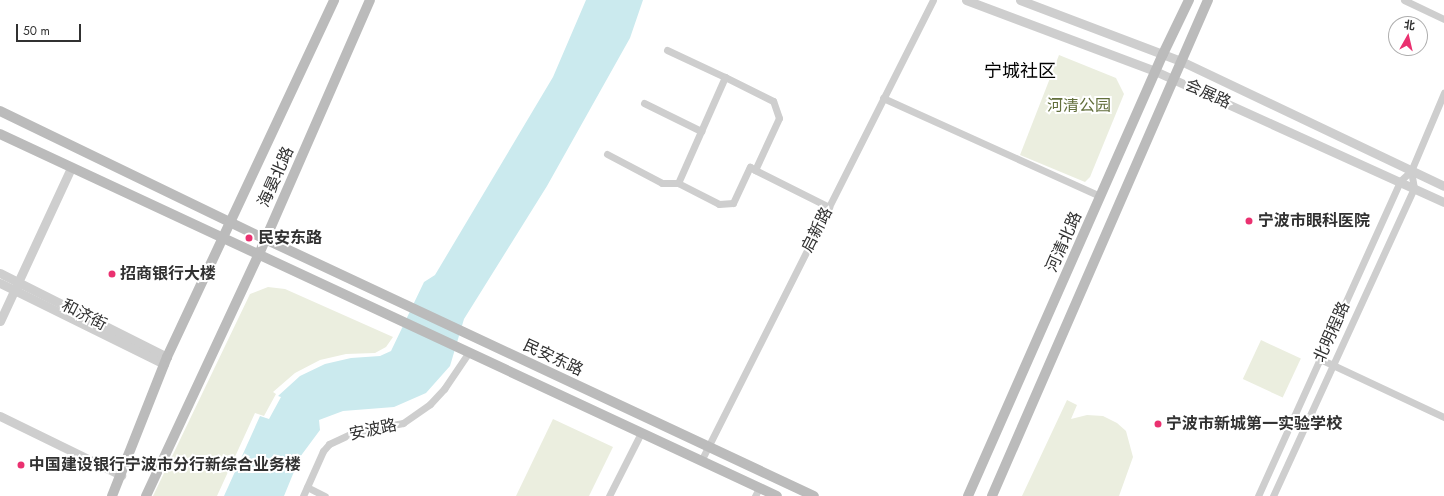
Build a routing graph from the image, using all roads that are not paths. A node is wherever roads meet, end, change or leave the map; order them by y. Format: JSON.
{"nodes":[{"id":1,"x":334,"y":0,"type":"edge"},
{"id":2,"x":370,"y":0,"type":"edge"},
{"id":3,"x":933,"y":0,"type":"edge"},
{"id":4,"x":966,"y":0,"type":"edge"},
{"id":5,"x":1020,"y":0,"type":"edge"},
{"id":6,"x":1189,"y":0,"type":"edge"},
{"id":7,"x":1208,"y":0,"type":"edge"},
{"id":8,"x":1404,"y":0,"type":"edge"},
{"id":9,"x":1444,"y":19,"type":"edge"},
{"id":10,"x":667,"y":50,"type":"dead end"},
{"id":11,"x":1163,"y":54,"type":"junction"},
{"id":12,"x":1181,"y":61,"type":"junction"},
{"id":13,"x":1155,"y":71,"type":"junction"},
{"id":14,"x":725,"y":77,"type":"junction"},
{"id":15,"x":1174,"y":79,"type":"junction"},
{"id":16,"x":1444,"y":93,"type":"edge"},
{"id":17,"x":884,"y":98,"type":"junction"},
{"id":18,"x":644,"y":103,"type":"dead end"},
{"id":19,"x":0,"y":111,"type":"edge"},
{"id":20,"x":701,"y":131,"type":"junction"},
{"id":21,"x":0,"y":134,"type":"edge"},
{"id":22,"x":606,"y":154,"type":"dead end"},
{"id":23,"x":70,"y":168,"type":"junction"},
{"id":24,"x":755,"y":170,"type":"junction"},
{"id":25,"x":1411,"y":171,"type":"junction"},
{"id":26,"x":1400,"y":181,"type":"junction"},
{"id":27,"x":678,"y":183,"type":"junction"},
{"id":28,"x":1444,"y":186,"type":"edge"},
{"id":29,"x":1414,"y":188,"type":"junction"},
{"id":30,"x":1100,"y":196,"type":"junction"},
{"id":31,"x":1444,"y":202,"type":"edge"},
{"id":32,"x":829,"y":207,"type":"junction"},
{"id":33,"x":230,"y":222,"type":"junction"},
{"id":34,"x":224,"y":238,"type":"junction"},
{"id":35,"x":265,"y":239,"type":"junction"},
{"id":36,"x":258,"y":254,"type":"junction"},
{"id":37,"x":0,"y":273,"type":"edge"},
{"id":38,"x":19,"y":282,"type":"junction"},
{"id":39,"x":0,"y":283,"type":"edge"},
{"id":40,"x":15,"y":290,"type":"junction"},
{"id":41,"x":0,"y":321,"type":"edge"},
{"id":42,"x":469,"y":352,"type":"junction"},
{"id":43,"x":1320,"y":359,"type":"junction"},
{"id":44,"x":166,"y":360,"type":"junction"},
{"id":45,"x":1332,"y":365,"type":"junction"},
{"id":46,"x":0,"y":416,"type":"edge"},
{"id":47,"x":1444,"y":417,"type":"edge"},
{"id":48,"x":641,"y":432,"type":"junction"},
{"id":49,"x":708,"y":447,"type":"junction"},
{"id":50,"x":701,"y":461,"type":"junction"},
{"id":51,"x":121,"y":475,"type":"junction"},
{"id":52,"x":307,"y":487,"type":"junction"},
{"id":53,"x":757,"y":492,"type":"edge"},
{"id":54,"x":112,"y":496,"type":"edge"},
{"id":55,"x":146,"y":496,"type":"edge"},
{"id":56,"x":303,"y":496,"type":"edge"},
{"id":57,"x":325,"y":496,"type":"edge"},
{"id":58,"x":609,"y":496,"type":"edge"},
{"id":59,"x":777,"y":496,"type":"edge"},
{"id":60,"x":814,"y":496,"type":"edge"},
{"id":61,"x":968,"y":496,"type":"edge"},
{"id":62,"x":992,"y":496,"type":"edge"},
{"id":63,"x":1258,"y":496,"type":"edge"},
{"id":64,"x":1273,"y":496,"type":"edge"}],
"edges":[{"from":1,"to":33,"type":"main road","name":"海晏北路"},
{"from":2,"to":35,"type":"main road","name":"海晏北路"},
{"from":3,"to":17,"type":"street","name":"启新路"},
{"from":4,"to":13,"type":"street","name":"会展路"},
{"from":5,"to":11,"type":"street","name":"会展路"},
{"from":6,"to":11,"type":"main road","name":"河清北路"},
{"from":7,"to":12,"type":"main road"},
{"from":8,"to":9,"type":"street"},
{"from":10,"to":14,"type":"street"},
{"from":11,"to":12,"type":"street","name":"会展路"},
{"from":11,"to":13,"type":"main road","name":"河清北路"},
{"from":12,"to":15,"type":"main road"},
{"from":12,"to":25,"type":"street","name":"会展路"},
{"from":13,"to":15,"type":"street","name":"会展路"},
{"from":13,"to":30,"type":"main road","name":"河清北路"},
{"from":14,"to":20,"type":"street"},
{"from":14,"to":24,"type":"street"},
{"from":15,"to":26,"type":"street","name":"会展路"},
{"from":15,"to":62,"type":"main road"},
{"from":16,"to":25,"type":"street","name":"北明程路"},
{"from":17,"to":30,"type":"street"},
{"from":17,"to":32,"type":"street","name":"启新路"},
{"from":18,"to":20,"type":"street"},
{"from":19,"to":33,"type":"main road","name":"民安东路"},
{"from":20,"to":27,"type":"street"},
{"from":21,"to":23,"type":"main road","name":"民安东路"},
{"from":22,"to":27,"type":"street"},
{"from":23,"to":34,"type":"main road","name":"民安东路"},
{"from":23,"to":38,"type":"street"},
{"from":24,"to":27,"type":"street"},
{"from":24,"to":32,"type":"street"},
{"from":25,"to":26,"type":"street","name":"北明程路"},
{"from":25,"to":28,"type":"street","name":"会展路"},
{"from":25,"to":29,"type":"street"},
{"from":26,"to":29,"type":"street","name":"会展路"},
{"from":26,"to":43,"type":"street","name":"北明程路"},
{"from":29,"to":31,"type":"street","name":"会展路"},
{"from":29,"to":45,"type":"street","name":"北明程路"},
{"from":30,"to":61,"type":"main road","name":"河清北路"},
{"from":32,"to":49,"type":"street","name":"启新路"},
{"from":33,"to":34,"type":"main road","name":"海晏北路"},
{"from":33,"to":35,"type":"main road","name":"民安东路"},
{"from":34,"to":36,"type":"main road","name":"民安东路"},
{"from":34,"to":44,"type":"main road","name":"海晏北路"},
{"from":35,"to":36,"type":"main road","name":"海晏北路"},
{"from":35,"to":49,"type":"main road","name":"民安东路"},
{"from":36,"to":42,"type":"main road","name":"民安东路"},
{"from":36,"to":55,"type":"main road","name":"海晏北路"},
{"from":37,"to":38,"type":"street","name":"和济街"},
{"from":38,"to":40,"type":"street"},
{"from":38,"to":44,"type":"street","name":"和济街"},
{"from":39,"to":40,"type":"street","name":"和济街"},
{"from":40,"to":41,"type":"street"},
{"from":40,"to":44,"type":"street","name":"和济街"},
{"from":42,"to":48,"type":"main road","name":"民安东路"},
{"from":42,"to":52,"type":"street","name":"安波路"},
{"from":43,"to":45,"type":"street"},
{"from":43,"to":63,"type":"street","name":"北明程路"},
{"from":44,"to":51,"type":"main road","name":"海晏北路"},
{"from":45,"to":47,"type":"street"},
{"from":45,"to":64,"type":"street","name":"北明程路"},
{"from":46,"to":51,"type":"street"},
{"from":48,"to":50,"type":"main road","name":"民安东路"},
{"from":48,"to":58,"type":"street"},
{"from":49,"to":50,"type":"street","name":"启新路"},
{"from":49,"to":60,"type":"main road","name":"民安东路"},
{"from":50,"to":53,"type":"main road","name":"民安东路"},
{"from":51,"to":54,"type":"main road","name":"海晏北路"},
{"from":52,"to":56,"type":"street","name":"安波路"},
{"from":52,"to":57,"type":"street"},
{"from":53,"to":59,"type":"main road","name":"民安东路"}]}
